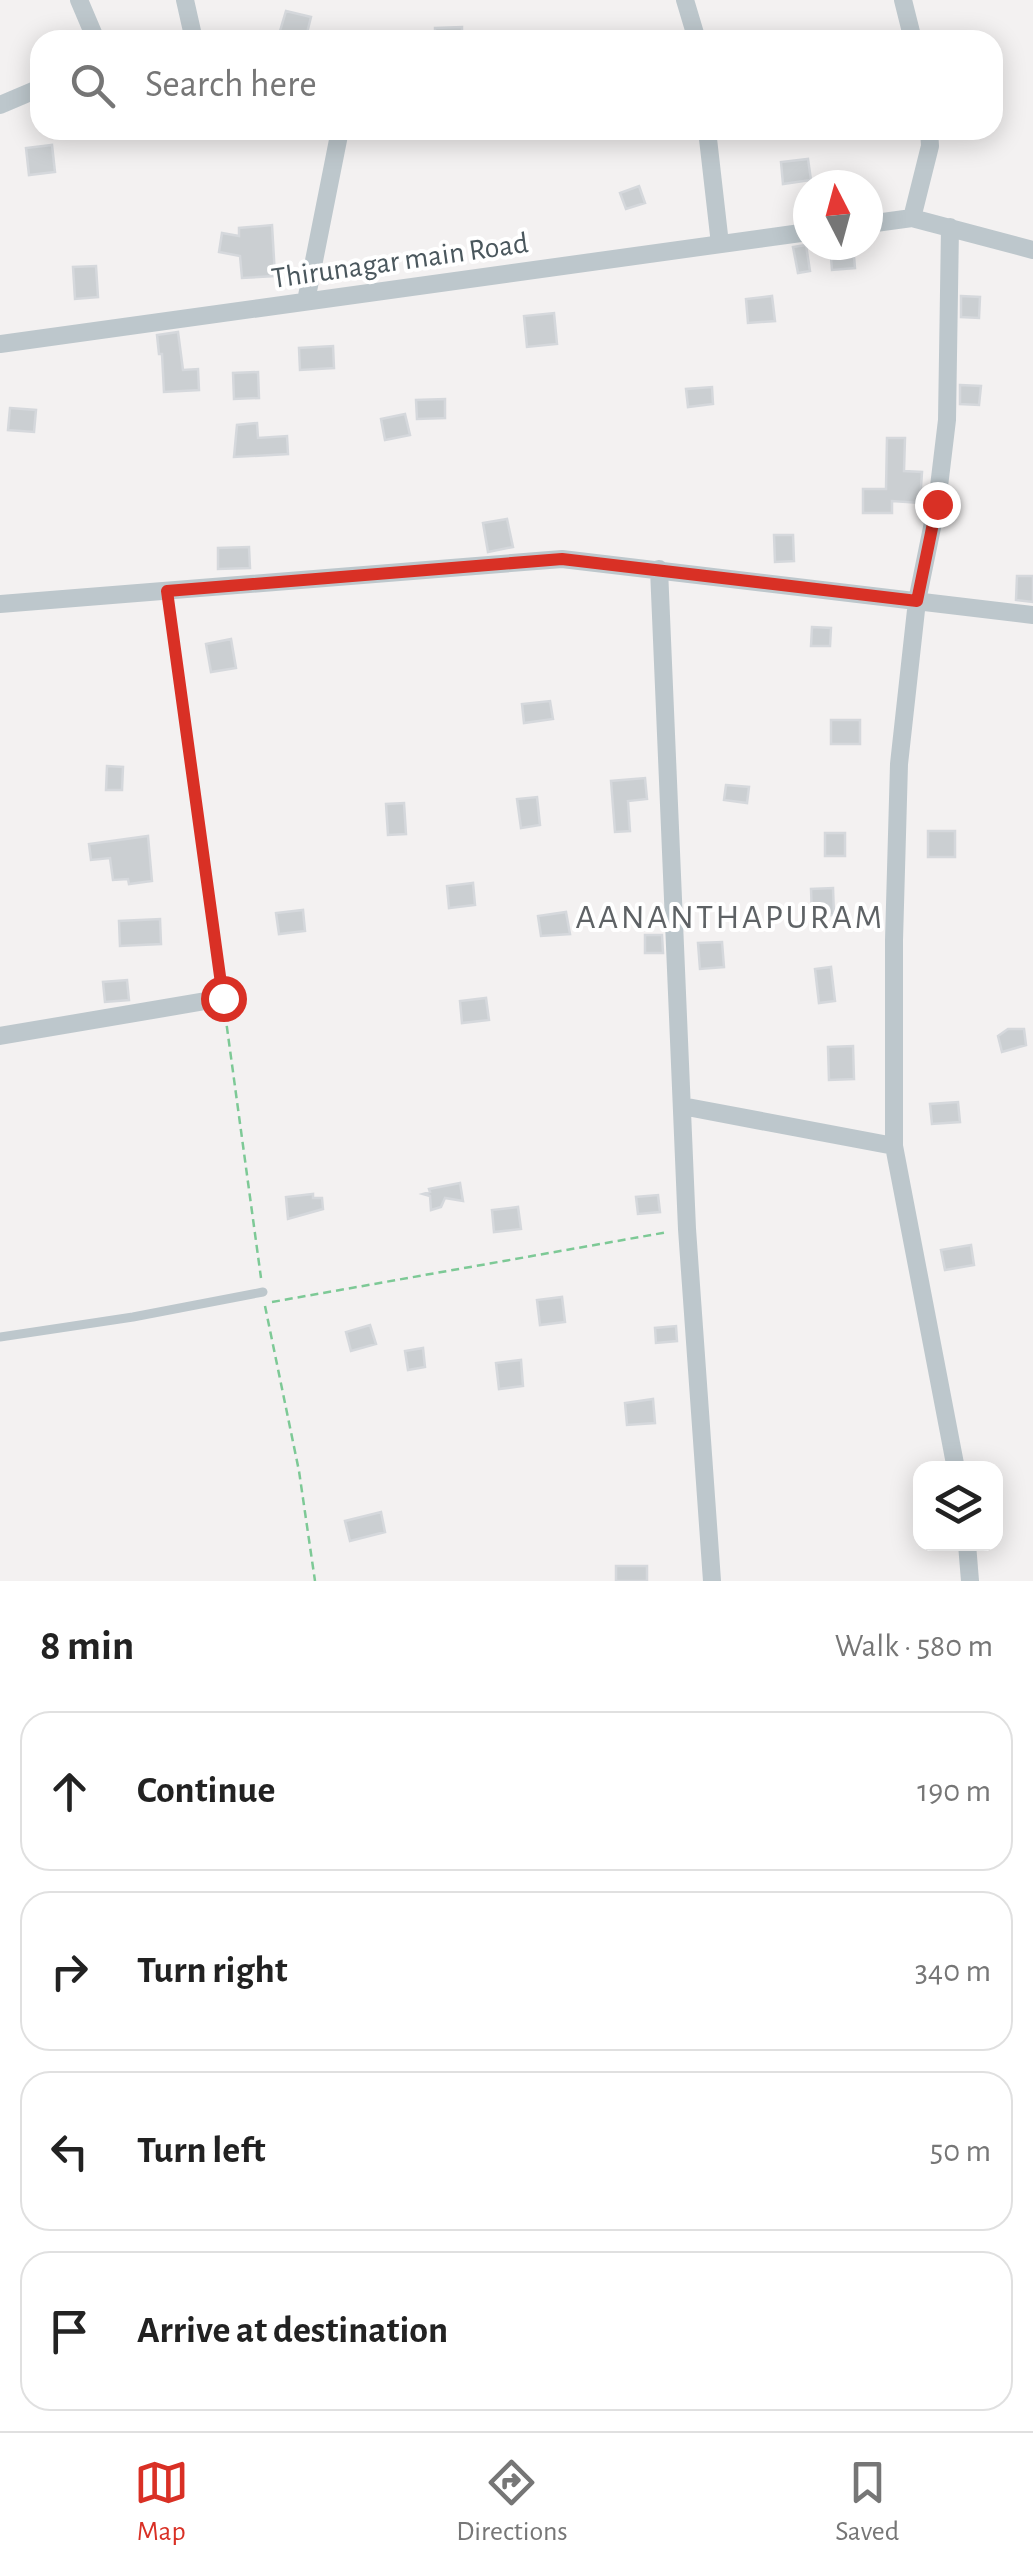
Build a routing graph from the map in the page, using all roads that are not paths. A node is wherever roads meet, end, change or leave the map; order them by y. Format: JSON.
{"nodes":[{"id":1,"x":79,"y":0,"type":"edge"},
{"id":2,"x":185,"y":0,"type":"edge"},
{"id":3,"x":684,"y":0,"type":"edge"},
{"id":4,"x":903,"y":0,"type":"edge"},
{"id":5,"x":92,"y":30,"type":"edge"},
{"id":6,"x":192,"y":30,"type":"edge"},
{"id":7,"x":694,"y":30,"type":"edge"},
{"id":8,"x":910,"y":30,"type":"edge"},
{"id":9,"x":30,"y":92,"type":"edge"},
{"id":10,"x":0,"y":105,"type":"edge"},
{"id":11,"x":338,"y":140,"type":"edge"},
{"id":12,"x":708,"y":140,"type":"edge"},
{"id":13,"x":930,"y":140,"type":"edge"},
{"id":14,"x":912,"y":218,"type":"junction"},
{"id":15,"x":883,"y":222,"type":"edge"},
{"id":16,"x":950,"y":227,"type":"junction"},
{"id":17,"x":793,"y":234,"type":"edge"},
{"id":18,"x":720,"y":244,"type":"junction"},
{"id":19,"x":1033,"y":250,"type":"edge"},
{"id":20,"x":306,"y":301,"type":"junction"},
{"id":21,"x":0,"y":344,"type":"edge"},
{"id":22,"x":659,"y":570,"type":"junction"},
{"id":23,"x":917,"y":601,"type":"junction"},
{"id":24,"x":0,"y":604,"type":"edge"},
{"id":25,"x":1033,"y":615,"type":"edge"},
{"id":26,"x":223,"y":998,"type":"road end"},
{"id":27,"x":0,"y":1036,"type":"edge"},
{"id":28,"x":682,"y":1106,"type":"junction"},
{"id":29,"x":894,"y":1146,"type":"junction"},
{"id":30,"x":263,"y":1292,"type":"road end"},
{"id":31,"x":0,"y":1337,"type":"edge"},
{"id":32,"x":955,"y":1461,"type":"edge"},
{"id":33,"x":968,"y":1551,"type":"edge"},
{"id":34,"x":712,"y":1581,"type":"edge"},
{"id":35,"x":970,"y":1581,"type":"edge"}],
"edges":[{"from":1,"to":5,"type":"street"},
{"from":2,"to":6,"type":"street"},
{"from":3,"to":7,"type":"street"},
{"from":4,"to":8,"type":"street"},
{"from":9,"to":10,"type":"street"},
{"from":11,"to":20,"type":"street"},
{"from":12,"to":18,"type":"street"},
{"from":13,"to":14,"type":"street"},
{"from":14,"to":15,"type":"street"},
{"from":14,"to":16,"type":"street"},
{"from":16,"to":19,"type":"street"},
{"from":16,"to":23,"type":"street"},
{"from":17,"to":18,"type":"street","name":"Thirunagar main Road"},
{"from":18,"to":20,"type":"street","name":"Thirunagar main Road"},
{"from":20,"to":21,"type":"street","name":"Thirunagar main Road"},
{"from":22,"to":23,"type":"street"},
{"from":22,"to":24,"type":"street"},
{"from":22,"to":28,"type":"street"},
{"from":23,"to":25,"type":"street"},
{"from":23,"to":29,"type":"street"},
{"from":26,"to":27,"type":"street"},
{"from":28,"to":29,"type":"street"},
{"from":28,"to":34,"type":"street"},
{"from":29,"to":32,"type":"street"},
{"from":30,"to":31,"type":"lane"},
{"from":33,"to":35,"type":"street"}]}
